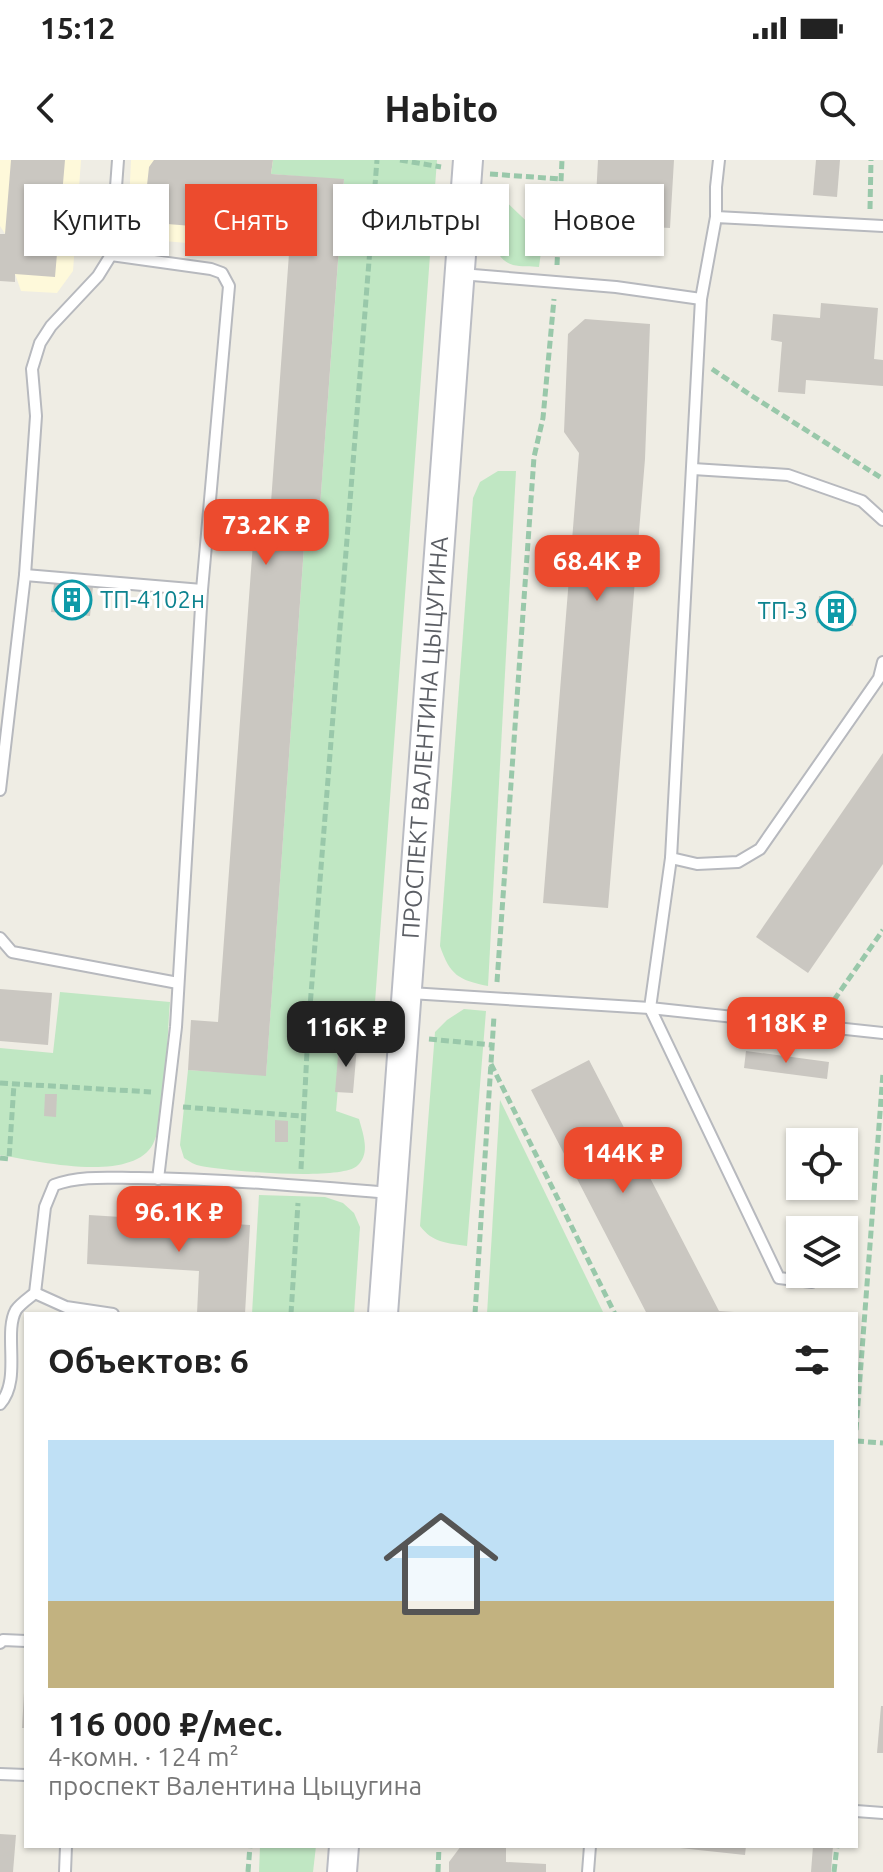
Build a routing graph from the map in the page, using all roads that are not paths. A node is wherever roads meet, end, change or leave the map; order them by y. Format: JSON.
{"nodes":[{"id":1,"x":118,"y":160,"type":"edge"},
{"id":2,"x":719,"y":160,"type":"edge"},
{"id":3,"x":467,"y":166,"type":"edge"},
{"id":4,"x":116,"y":184,"type":"edge"},
{"id":5,"x":716,"y":217,"type":"junction"},
{"id":6,"x":883,"y":226,"type":"edge"},
{"id":7,"x":110,"y":256,"type":"edge"},
{"id":8,"x":118,"y":256,"type":"edge"},
{"id":9,"x":459,"y":274,"type":"junction"},
{"id":10,"x":701,"y":299,"type":"junction"},
{"id":11,"x":693,"y":469,"type":"junction"},
{"id":12,"x":883,"y":520,"type":"edge"},
{"id":13,"x":25,"y":575,"type":"junction"},
{"id":14,"x":202,"y":590,"type":"junction"},
{"id":15,"x":883,"y":662,"type":"edge"},
{"id":16,"x":0,"y":790,"type":"edge"},
{"id":17,"x":671,"y":858,"type":"junction"},
{"id":18,"x":0,"y":938,"type":"edge"},
{"id":19,"x":178,"y":983,"type":"junction"},
{"id":20,"x":408,"y":993,"type":"junction"},
{"id":21,"x":650,"y":1008,"type":"junction"},
{"id":22,"x":883,"y":1033,"type":"edge"},
{"id":23,"x":158,"y":1179,"type":"junction"},
{"id":24,"x":392,"y":1194,"type":"junction"},
{"id":25,"x":786,"y":1279,"type":"edge"},
{"id":26,"x":35,"y":1293,"type":"junction"},
{"id":27,"x":100,"y":1312,"type":"edge"},
{"id":28,"x":383,"y":1312,"type":"edge"},
{"id":29,"x":0,"y":1404,"type":"edge"},
{"id":30,"x":24,"y":1641,"type":"edge"},
{"id":31,"x":0,"y":1643,"type":"edge"},
{"id":32,"x":0,"y":1774,"type":"edge"},
{"id":33,"x":24,"y":1775,"type":"edge"},
{"id":34,"x":858,"y":1811,"type":"edge"},
{"id":35,"x":883,"y":1813,"type":"edge"},
{"id":36,"x":66,"y":1848,"type":"edge"},
{"id":37,"x":344,"y":1848,"type":"edge"},
{"id":38,"x":590,"y":1848,"type":"edge"},
{"id":39,"x":65,"y":1872,"type":"edge"},
{"id":40,"x":342,"y":1872,"type":"edge"},
{"id":41,"x":588,"y":1872,"type":"edge"}],
"edges":[{"from":1,"to":4,"type":"lane"},
{"from":2,"to":5,"type":"lane"},
{"from":3,"to":9,"type":"main road","name":"ПРОСПЕКТ ВАЛЕНТИНА ЦЫЦУГИНА"},
{"from":5,"to":6,"type":"lane"},
{"from":5,"to":10,"type":"lane"},
{"from":7,"to":13,"type":"lane"},
{"from":8,"to":14,"type":"lane"},
{"from":9,"to":10,"type":"lane"},
{"from":9,"to":20,"type":"main road","name":"ПРОСПЕКТ ВАЛЕНТИНА ЦЫЦУГИНА"},
{"from":10,"to":11,"type":"lane"},
{"from":11,"to":12,"type":"lane"},
{"from":11,"to":17,"type":"lane"},
{"from":13,"to":14,"type":"lane"},
{"from":13,"to":16,"type":"lane"},
{"from":14,"to":19,"type":"lane"},
{"from":15,"to":17,"type":"lane"},
{"from":17,"to":21,"type":"lane"},
{"from":18,"to":19,"type":"lane"},
{"from":19,"to":23,"type":"lane"},
{"from":20,"to":21,"type":"lane"},
{"from":20,"to":24,"type":"main road","name":"ПРОСПЕКТ ВАЛЕНТИНА ЦЫЦУГИНА"},
{"from":21,"to":22,"type":"lane"},
{"from":21,"to":25,"type":"lane"},
{"from":23,"to":24,"type":"lane"},
{"from":23,"to":26,"type":"lane"},
{"from":24,"to":28,"type":"main road","name":"ПРОСПЕКТ ВАЛЕНТИНА ЦЫЦУГИНА"},
{"from":26,"to":27,"type":"lane"},
{"from":26,"to":29,"type":"lane"},
{"from":30,"to":31,"type":"lane"},
{"from":32,"to":33,"type":"lane"},
{"from":34,"to":35,"type":"lane"},
{"from":36,"to":39,"type":"lane"},
{"from":37,"to":40,"type":"main road"},
{"from":38,"to":41,"type":"lane"}]}
